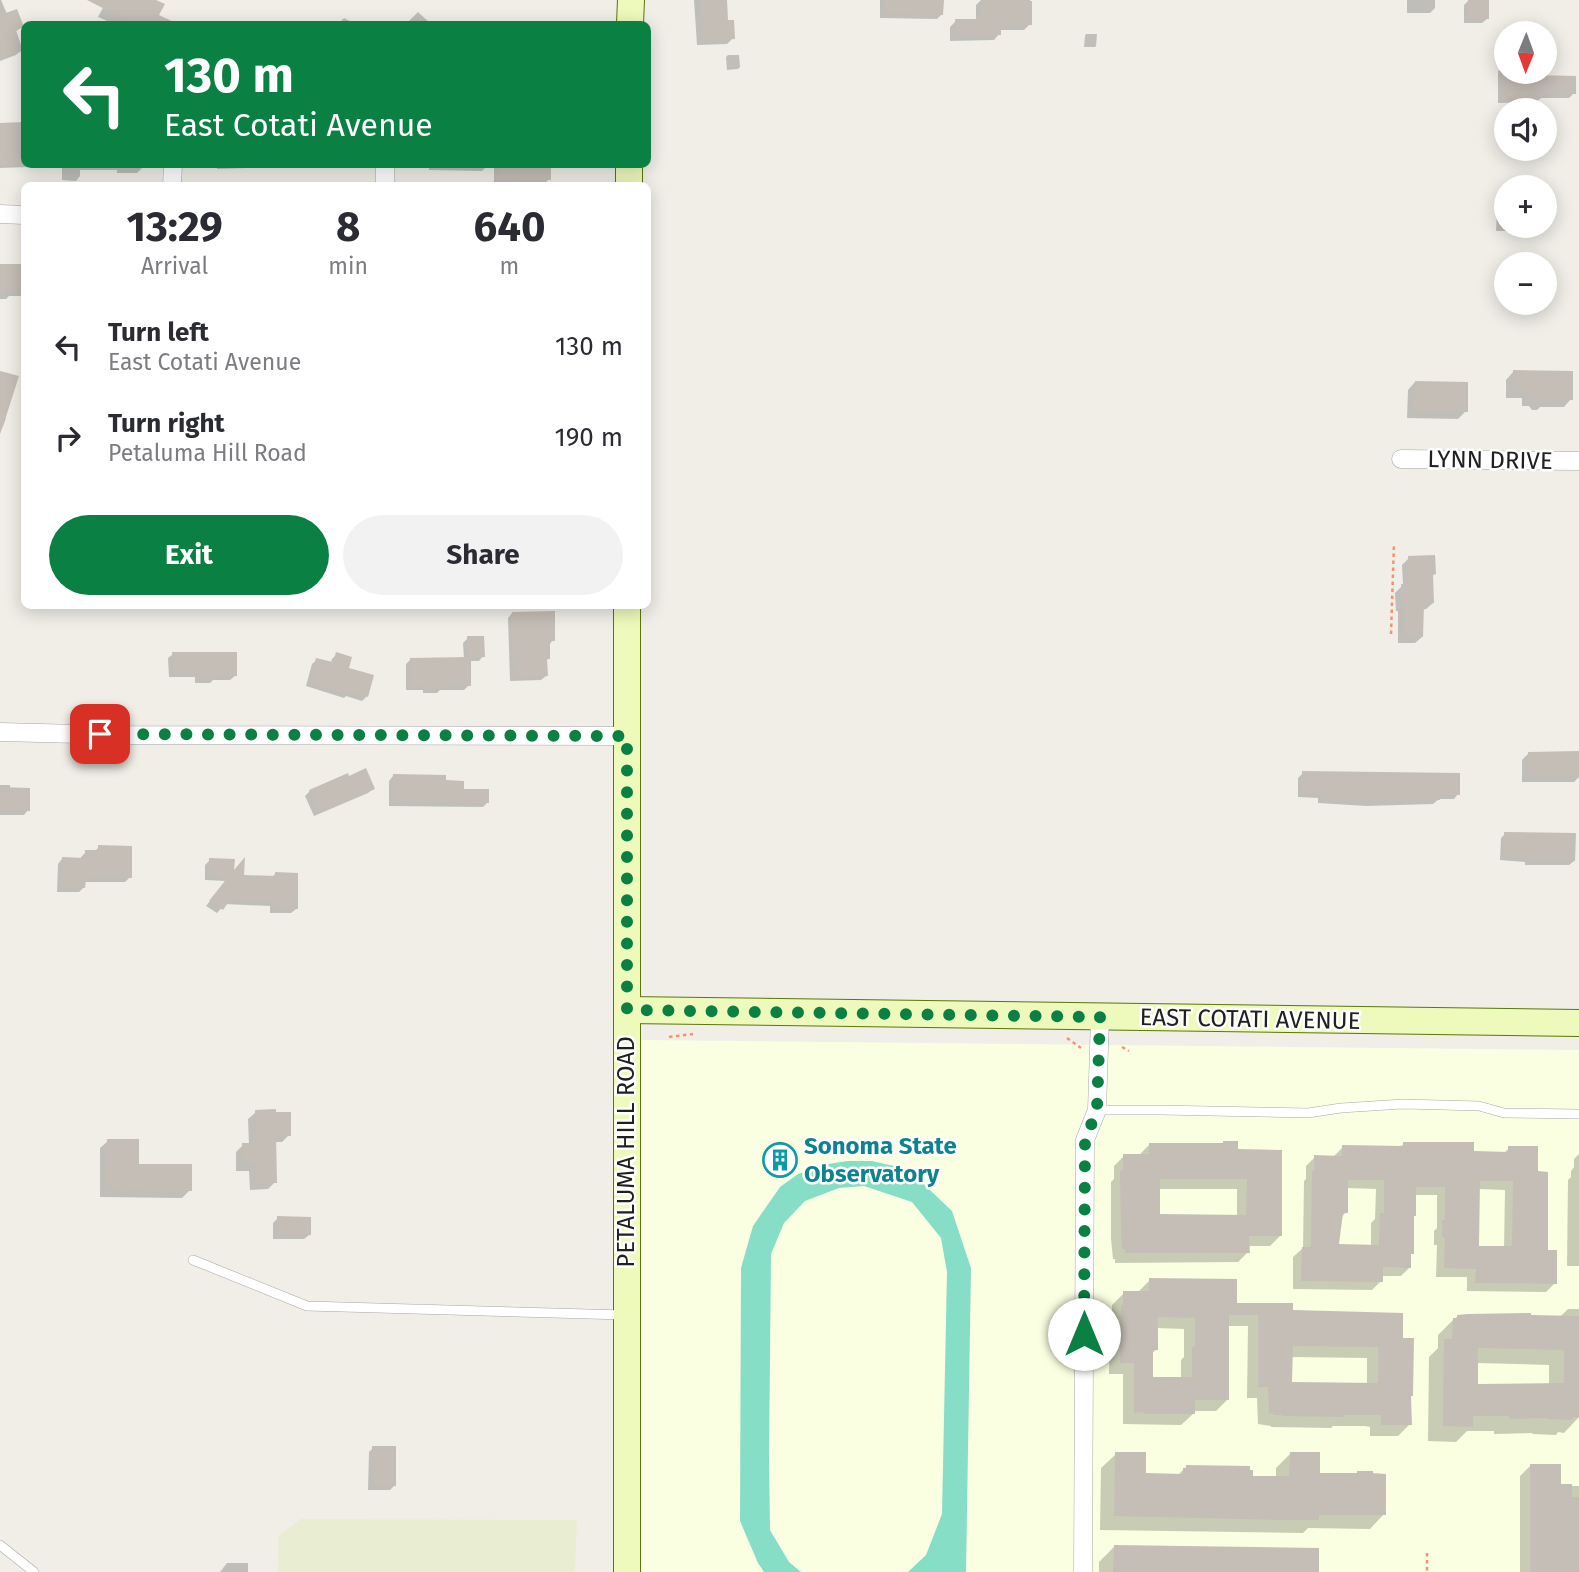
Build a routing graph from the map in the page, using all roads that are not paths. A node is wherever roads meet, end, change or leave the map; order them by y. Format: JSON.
{"nodes":[{"id":1,"x":631,"y":0,"type":"edge"},
{"id":2,"x":631,"y":21,"type":"edge"},
{"id":3,"x":0,"y":214,"type":"edge"},
{"id":4,"x":21,"y":215,"type":"edge"},
{"id":5,"x":1401,"y":459,"type":"dead end"},
{"id":6,"x":1579,"y":461,"type":"edge"},
{"id":7,"x":627,"y":609,"type":"edge"},
{"id":8,"x":0,"y":732,"type":"edge"},
{"id":9,"x":627,"y":736,"type":"junction"},
{"id":10,"x":627,"y":1010,"type":"junction"},
{"id":11,"x":1100,"y":1017,"type":"junction"},
{"id":12,"x":1579,"y":1023,"type":"edge"},
{"id":13,"x":1097,"y":1110,"type":"junction"},
{"id":14,"x":1579,"y":1114,"type":"edge"},
{"id":15,"x":193,"y":1260,"type":"dead end"},
{"id":16,"x":626,"y":1315,"type":"junction"},
{"id":17,"x":0,"y":1545,"type":"edge"},
{"id":18,"x":34,"y":1572,"type":"edge"},
{"id":19,"x":626,"y":1572,"type":"edge"},
{"id":20,"x":1083,"y":1572,"type":"edge"}],
"edges":[{"from":1,"to":2,"type":"main road"},
{"from":3,"to":4,"type":"street"},
{"from":5,"to":6,"type":"street","name":"LYNN DRIVE"},
{"from":7,"to":9,"type":"main road","name":"PETALUMA HILL ROAD"},
{"from":8,"to":9,"type":"street"},
{"from":9,"to":10,"type":"main road","name":"PETALUMA HILL ROAD"},
{"from":10,"to":11,"type":"main road","name":"EAST COTATI AVENUE"},
{"from":10,"to":16,"type":"main road","name":"PETALUMA HILL ROAD"},
{"from":11,"to":12,"type":"main road","name":"EAST COTATI AVENUE"},
{"from":11,"to":13,"type":"street"},
{"from":13,"to":14,"type":"lane"},
{"from":13,"to":20,"type":"street"},
{"from":15,"to":16,"type":"lane"},
{"from":16,"to":19,"type":"main road","name":"PETALUMA HILL ROAD"},
{"from":17,"to":18,"type":"lane"}]}
